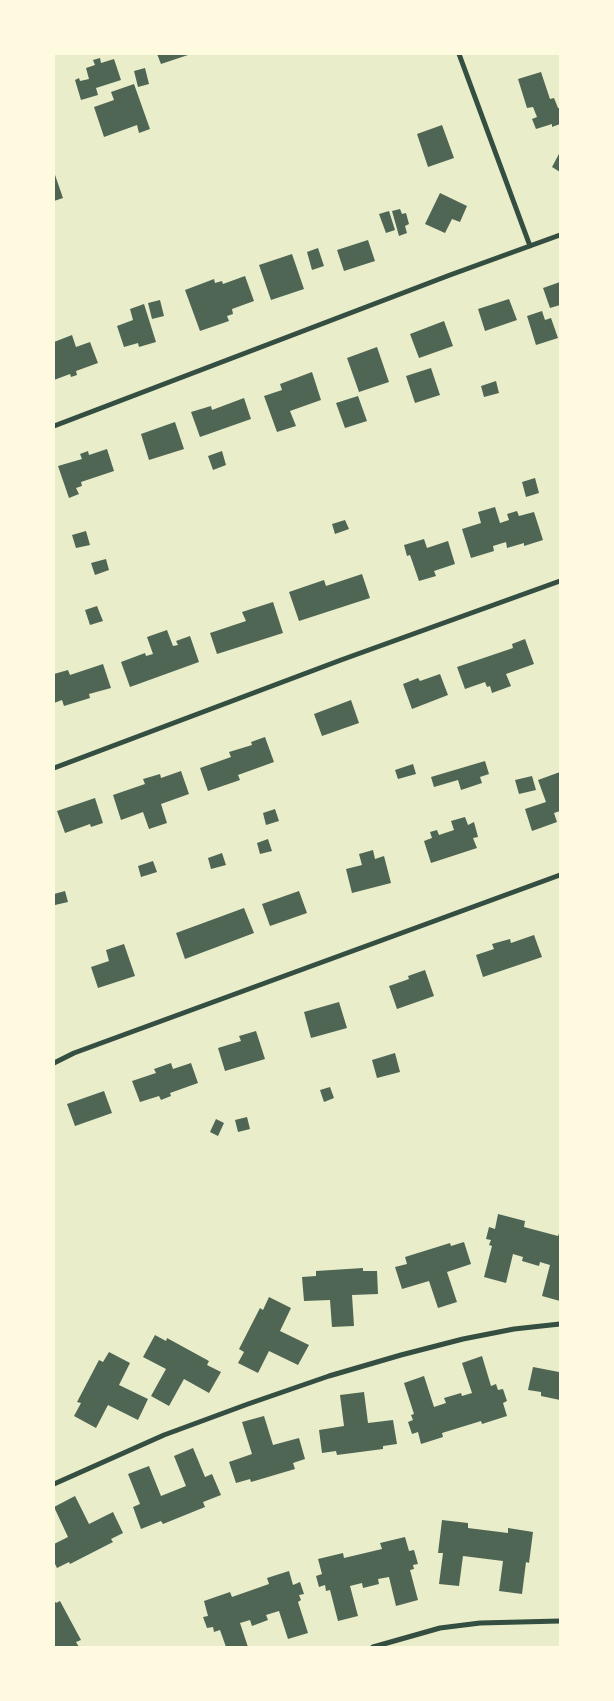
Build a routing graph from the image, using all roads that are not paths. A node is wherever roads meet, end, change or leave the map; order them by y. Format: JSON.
{"nodes":[{"id":1,"x":459,"y":54,"type":"edge"},
{"id":2,"x":560,"y":235,"type":"edge"},
{"id":3,"x":530,"y":246,"type":"junction"},
{"id":4,"x":54,"y":426,"type":"edge"},
{"id":5,"x":560,"y":581,"type":"edge"},
{"id":6,"x":54,"y":768,"type":"edge"},
{"id":7,"x":560,"y":874,"type":"edge"},
{"id":8,"x":54,"y":1063,"type":"edge"},
{"id":9,"x":560,"y":1324,"type":"edge"},
{"id":10,"x":54,"y":1484,"type":"edge"},
{"id":11,"x":560,"y":1621,"type":"edge"},
{"id":12,"x":373,"y":1647,"type":"edge"}],
"edges":[{"from":1,"to":3,"type":"street"},
{"from":2,"to":3,"type":"street"},
{"from":3,"to":4,"type":"street"},
{"from":5,"to":6,"type":"street"},
{"from":7,"to":8,"type":"street"},
{"from":9,"to":10,"type":"street"},
{"from":11,"to":12,"type":"street"}]}
